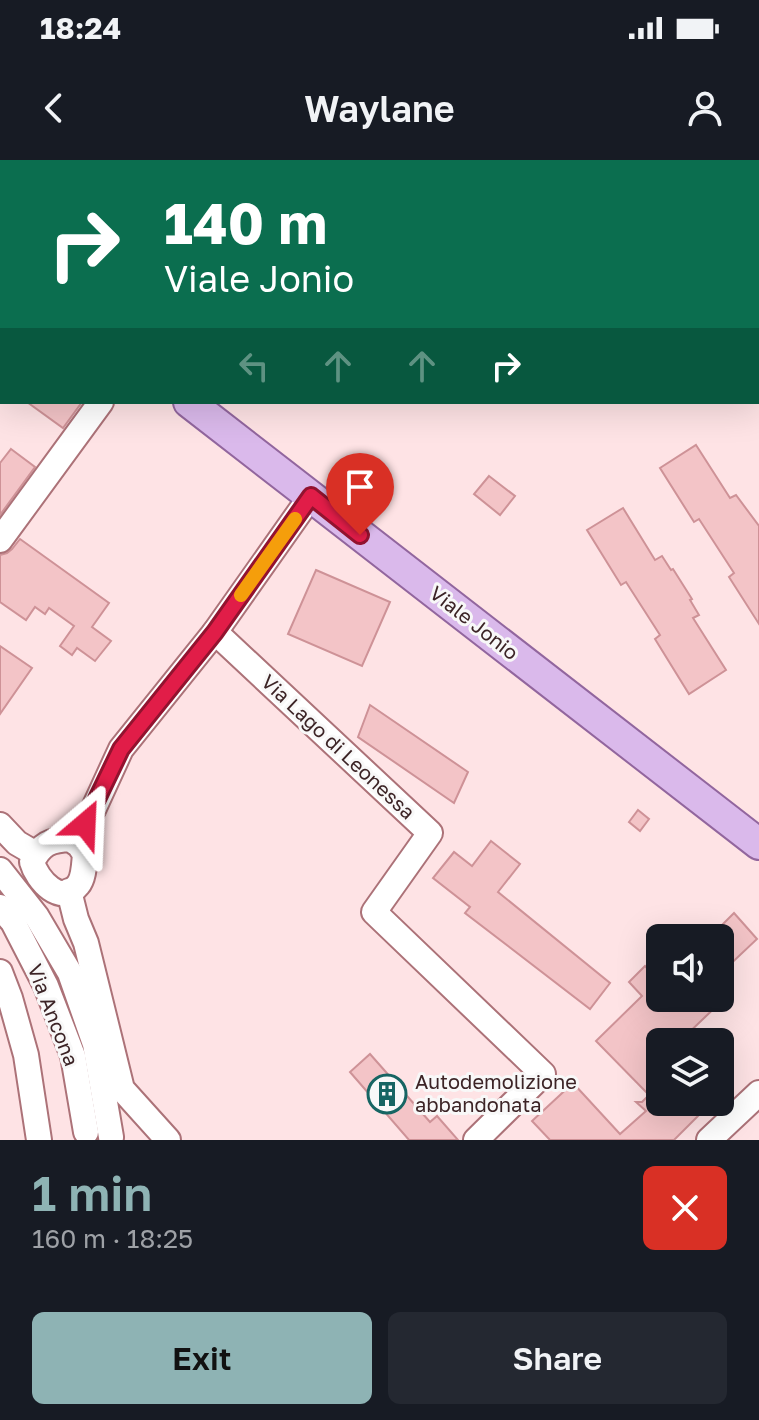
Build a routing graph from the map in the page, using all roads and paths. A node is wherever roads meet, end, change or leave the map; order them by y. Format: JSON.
{"nodes":[{"id":1,"x":100,"y":404,"type":"edge"},
{"id":2,"x":192,"y":404,"type":"edge"},
{"id":3,"x":220,"y":404,"type":"edge"},
{"id":4,"x":311,"y":496,"type":"junction"},
{"id":5,"x":0,"y":540,"type":"edge"},
{"id":6,"x":215,"y":632,"type":"junction"},
{"id":7,"x":0,"y":825,"type":"edge"},
{"id":8,"x":759,"y":825,"type":"edge"},
{"id":9,"x":75,"y":841,"type":"junction"},
{"id":10,"x":759,"y":844,"type":"edge"},
{"id":11,"x":36,"y":854,"type":"junction"},
{"id":12,"x":0,"y":870,"type":"edge"},
{"id":13,"x":69,"y":891,"type":"junction"},
{"id":14,"x":0,"y":907,"type":"edge"},
{"id":15,"x":0,"y":972,"type":"edge"},
{"id":16,"x":5,"y":1005,"type":"edge"},
{"id":17,"x":759,"y":1093,"type":"edge"},
{"id":18,"x":86,"y":1132,"type":"dead end"},
{"id":19,"x":111,"y":1137,"type":"dead end"},
{"id":20,"x":39,"y":1140,"type":"edge"},
{"id":21,"x":168,"y":1140,"type":"edge"},
{"id":22,"x":476,"y":1140,"type":"edge"},
{"id":23,"x":709,"y":1140,"type":"edge"}],
"edges":[{"from":1,"to":5,"type":"street"},
{"from":2,"to":4,"type":"main road","name":"Viale Jonio"},
{"from":3,"to":8,"type":"main road","name":"Viale Jonio"},
{"from":4,"to":6,"type":"street"},
{"from":4,"to":10,"type":"main road","name":"Viale Jonio"},
{"from":6,"to":9,"type":"street"},
{"from":6,"to":22,"type":"street","name":"Via Lago di Leonessa"},
{"from":7,"to":11,"type":"street"},
{"from":9,"to":11,"type":"street"},
{"from":9,"to":13,"type":"street"},
{"from":11,"to":13,"type":"street"},
{"from":12,"to":19,"type":"street","name":"Via Ancona"},
{"from":13,"to":21,"type":"street"},
{"from":14,"to":18,"type":"street","name":"Via Ancona"},
{"from":15,"to":16,"type":"street","name":"Via Ancona"},
{"from":16,"to":20,"type":"street","name":"Via Ancona"},
{"from":17,"to":23,"type":"street"}]}
